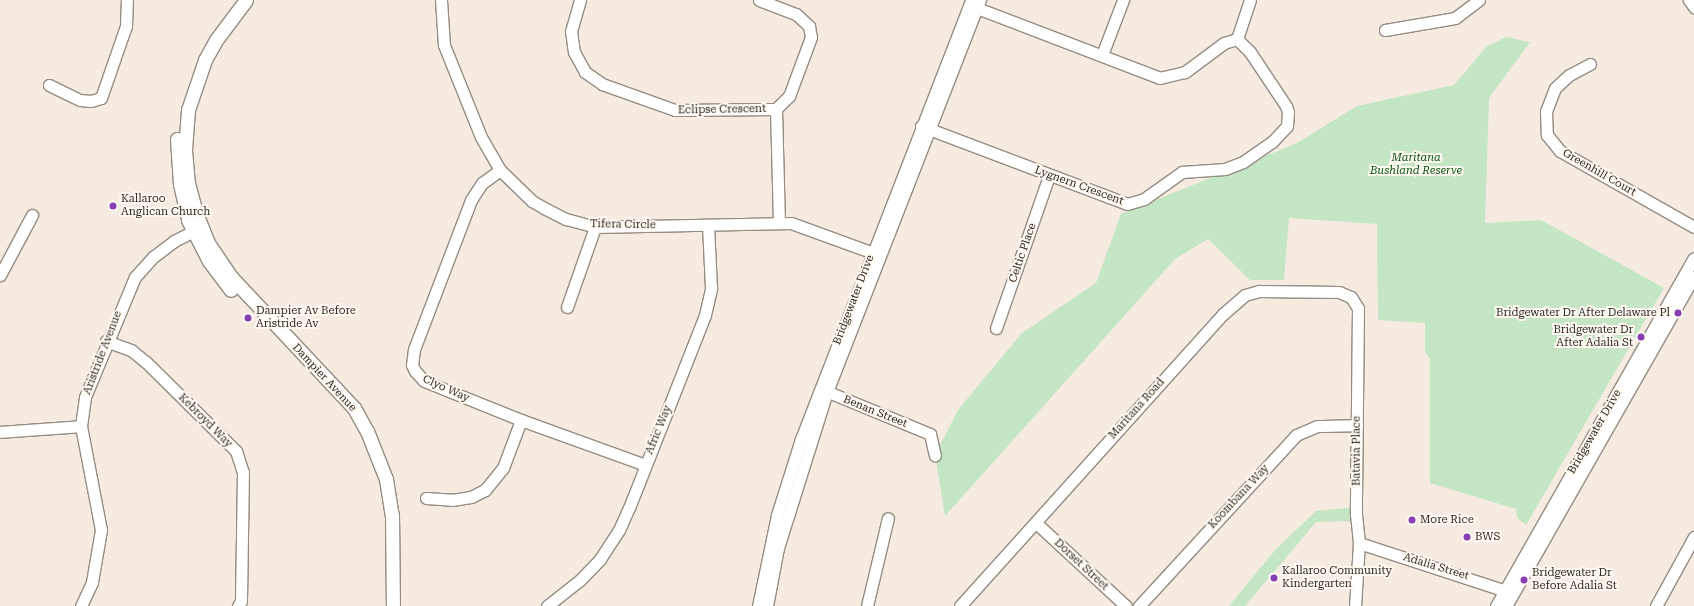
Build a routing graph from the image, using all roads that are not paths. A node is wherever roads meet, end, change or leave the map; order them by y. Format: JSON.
{"nodes":[{"id":1,"x":127,"y":0,"type":"edge"},
{"id":2,"x":235,"y":0,"type":"edge"},
{"id":3,"x":246,"y":0,"type":"edge"},
{"id":4,"x":441,"y":0,"type":"edge"},
{"id":5,"x":580,"y":0,"type":"edge"},
{"id":6,"x":760,"y":0,"type":"edge"},
{"id":7,"x":1123,"y":0,"type":"edge"},
{"id":8,"x":1250,"y":0,"type":"edge"},
{"id":9,"x":1479,"y":0,"type":"edge"},
{"id":10,"x":1689,"y":0,"type":"edge"},
{"id":11,"x":974,"y":3,"type":"edge"},
{"id":12,"x":1694,"y":7,"type":"edge"},
{"id":13,"x":1385,"y":30,"type":"dead end"},
{"id":14,"x":1237,"y":39,"type":"junction"},
{"id":15,"x":1102,"y":55,"type":"junction"},
{"id":16,"x":1590,"y":64,"type":"dead end"},
{"id":17,"x":49,"y":85,"type":"dead end"},
{"id":18,"x":776,"y":109,"type":"junction"},
{"id":19,"x":925,"y":128,"type":"junction"},
{"id":20,"x":500,"y":170,"type":"junction"},
{"id":21,"x":1049,"y":176,"type":"junction"},
{"id":22,"x":32,"y":215,"type":"dead end"},
{"id":23,"x":779,"y":222,"type":"junction"},
{"id":24,"x":708,"y":225,"type":"junction"},
{"id":25,"x":1694,"y":226,"type":"edge"},
{"id":26,"x":595,"y":227,"type":"junction"},
{"id":27,"x":197,"y":229,"type":"junction"},
{"id":28,"x":876,"y":254,"type":"junction"},
{"id":29,"x":1694,"y":258,"type":"edge"},
{"id":30,"x":0,"y":275,"type":"edge"},
{"id":31,"x":1694,"y":276,"type":"edge"},
{"id":32,"x":1351,"y":297,"type":"joint"},
{"id":33,"x":567,"y":307,"type":"dead end"},
{"id":34,"x":996,"y":328,"type":"dead end"},
{"id":35,"x":106,"y":341,"type":"junction"},
{"id":36,"x":824,"y":391,"type":"junction"},
{"id":37,"x":521,"y":420,"type":"junction"},
{"id":38,"x":1357,"y":425,"type":"junction"},
{"id":39,"x":81,"y":426,"type":"junction"},
{"id":40,"x":0,"y":432,"type":"edge"},
{"id":41,"x":935,"y":455,"type":"dead end"},
{"id":42,"x":645,"y":465,"type":"junction"},
{"id":43,"x":426,"y":498,"type":"dead end"},
{"id":44,"x":888,"y":518,"type":"dead end"},
{"id":45,"x":1036,"y":523,"type":"junction"},
{"id":46,"x":1694,"y":537,"type":"edge"},
{"id":47,"x":1359,"y":543,"type":"junction"},
{"id":48,"x":1508,"y":591,"type":"junction"},
{"id":49,"x":81,"y":606,"type":"edge"},
{"id":50,"x":238,"y":606,"type":"edge"},
{"id":51,"x":385,"y":606,"type":"edge"},
{"id":52,"x":393,"y":606,"type":"edge"},
{"id":53,"x":547,"y":606,"type":"edge"},
{"id":54,"x":758,"y":606,"type":"edge"},
{"id":55,"x":767,"y":606,"type":"edge"},
{"id":56,"x":867,"y":606,"type":"edge"},
{"id":57,"x":960,"y":606,"type":"edge"},
{"id":58,"x":1126,"y":606,"type":"edge"},
{"id":59,"x":1139,"y":606,"type":"edge"},
{"id":60,"x":1355,"y":606,"type":"edge"},
{"id":61,"x":1496,"y":606,"type":"edge"},
{"id":62,"x":1506,"y":606,"type":"edge"},
{"id":63,"x":1656,"y":606,"type":"edge"}],
"edges":[{"from":1,"to":17,"type":"street"},
{"from":2,"to":27,"type":"main road","name":"Dampier Avenue"},
{"from":3,"to":27,"type":"main road","name":"Dampier Avenue"},
{"from":4,"to":20,"type":"street","name":"Tifera Circle"},
{"from":5,"to":18,"type":"street","name":"Eclipse Crescent"},
{"from":6,"to":18,"type":"street"},
{"from":7,"to":15,"type":"street"},
{"from":8,"to":14,"type":"street"},
{"from":9,"to":13,"type":"street"},
{"from":10,"to":12,"type":"street"},
{"from":11,"to":15,"type":"street"},
{"from":11,"to":19,"type":"street","name":"Bridgewater Drive"},
{"from":14,"to":15,"type":"street"},
{"from":14,"to":21,"type":"street","name":"Lygnern Crescent"},
{"from":16,"to":25,"type":"street","name":"Greenhill Court"},
{"from":18,"to":23,"type":"street"},
{"from":19,"to":21,"type":"street","name":"Lygnern Crescent"},
{"from":19,"to":28,"type":"street","name":"Bridgewater Drive"},
{"from":20,"to":26,"type":"street","name":"Tifera Circle"},
{"from":20,"to":37,"type":"street","name":"Clyo Way"},
{"from":21,"to":34,"type":"street","name":"Celtic Place"},
{"from":22,"to":30,"type":"street"},
{"from":23,"to":24,"type":"street","name":"Tifera Circle"},
{"from":23,"to":28,"type":"street","name":"Tifera Circle"},
{"from":24,"to":26,"type":"street","name":"Tifera Circle"},
{"from":24,"to":42,"type":"street","name":"Afric Way"},
{"from":26,"to":33,"type":"street"},
{"from":27,"to":35,"type":"street","name":"Aristride Avenue"},
{"from":27,"to":51,"type":"main road","name":"Dampier Avenue"},
{"from":27,"to":52,"type":"main road","name":"Dampier Avenue"},
{"from":28,"to":36,"type":"street","name":"Bridgewater Drive"},
{"from":29,"to":48,"type":"street","name":"Bridgewater Drive"},
{"from":31,"to":48,"type":"street","name":"Bridgewater Drive"},
{"from":32,"to":38,"type":"street","name":"Batavia Place"},
{"from":32,"to":45,"type":"street","name":"Maritana Road"},
{"from":35,"to":39,"type":"street","name":"Aristride Avenue"},
{"from":35,"to":50,"type":"street","name":"Kebroyd Way"},
{"from":36,"to":41,"type":"street","name":"Benan Street"},
{"from":36,"to":54,"type":"street","name":"Bridgewater Drive"},
{"from":36,"to":55,"type":"street","name":"Bridgewater Drive"},
{"from":37,"to":42,"type":"street","name":"Clyo Way"},
{"from":37,"to":43,"type":"street"},
{"from":38,"to":47,"type":"street","name":"Batavia Place"},
{"from":38,"to":59,"type":"street","name":"Koombana Way"},
{"from":39,"to":40,"type":"street"},
{"from":39,"to":49,"type":"street","name":"Aristride Avenue"},
{"from":42,"to":53,"type":"street","name":"Afric Way"},
{"from":44,"to":56,"type":"street"},
{"from":45,"to":57,"type":"street","name":"Maritana Road"},
{"from":45,"to":58,"type":"street","name":"Dorset Street"},
{"from":46,"to":63,"type":"street"},
{"from":47,"to":48,"type":"street","name":"Adalia Street"},
{"from":47,"to":60,"type":"street","name":"Batavia Place"},
{"from":48,"to":61,"type":"street","name":"Bridgewater Drive"},
{"from":48,"to":62,"type":"street","name":"Bridgewater Drive"}]}
